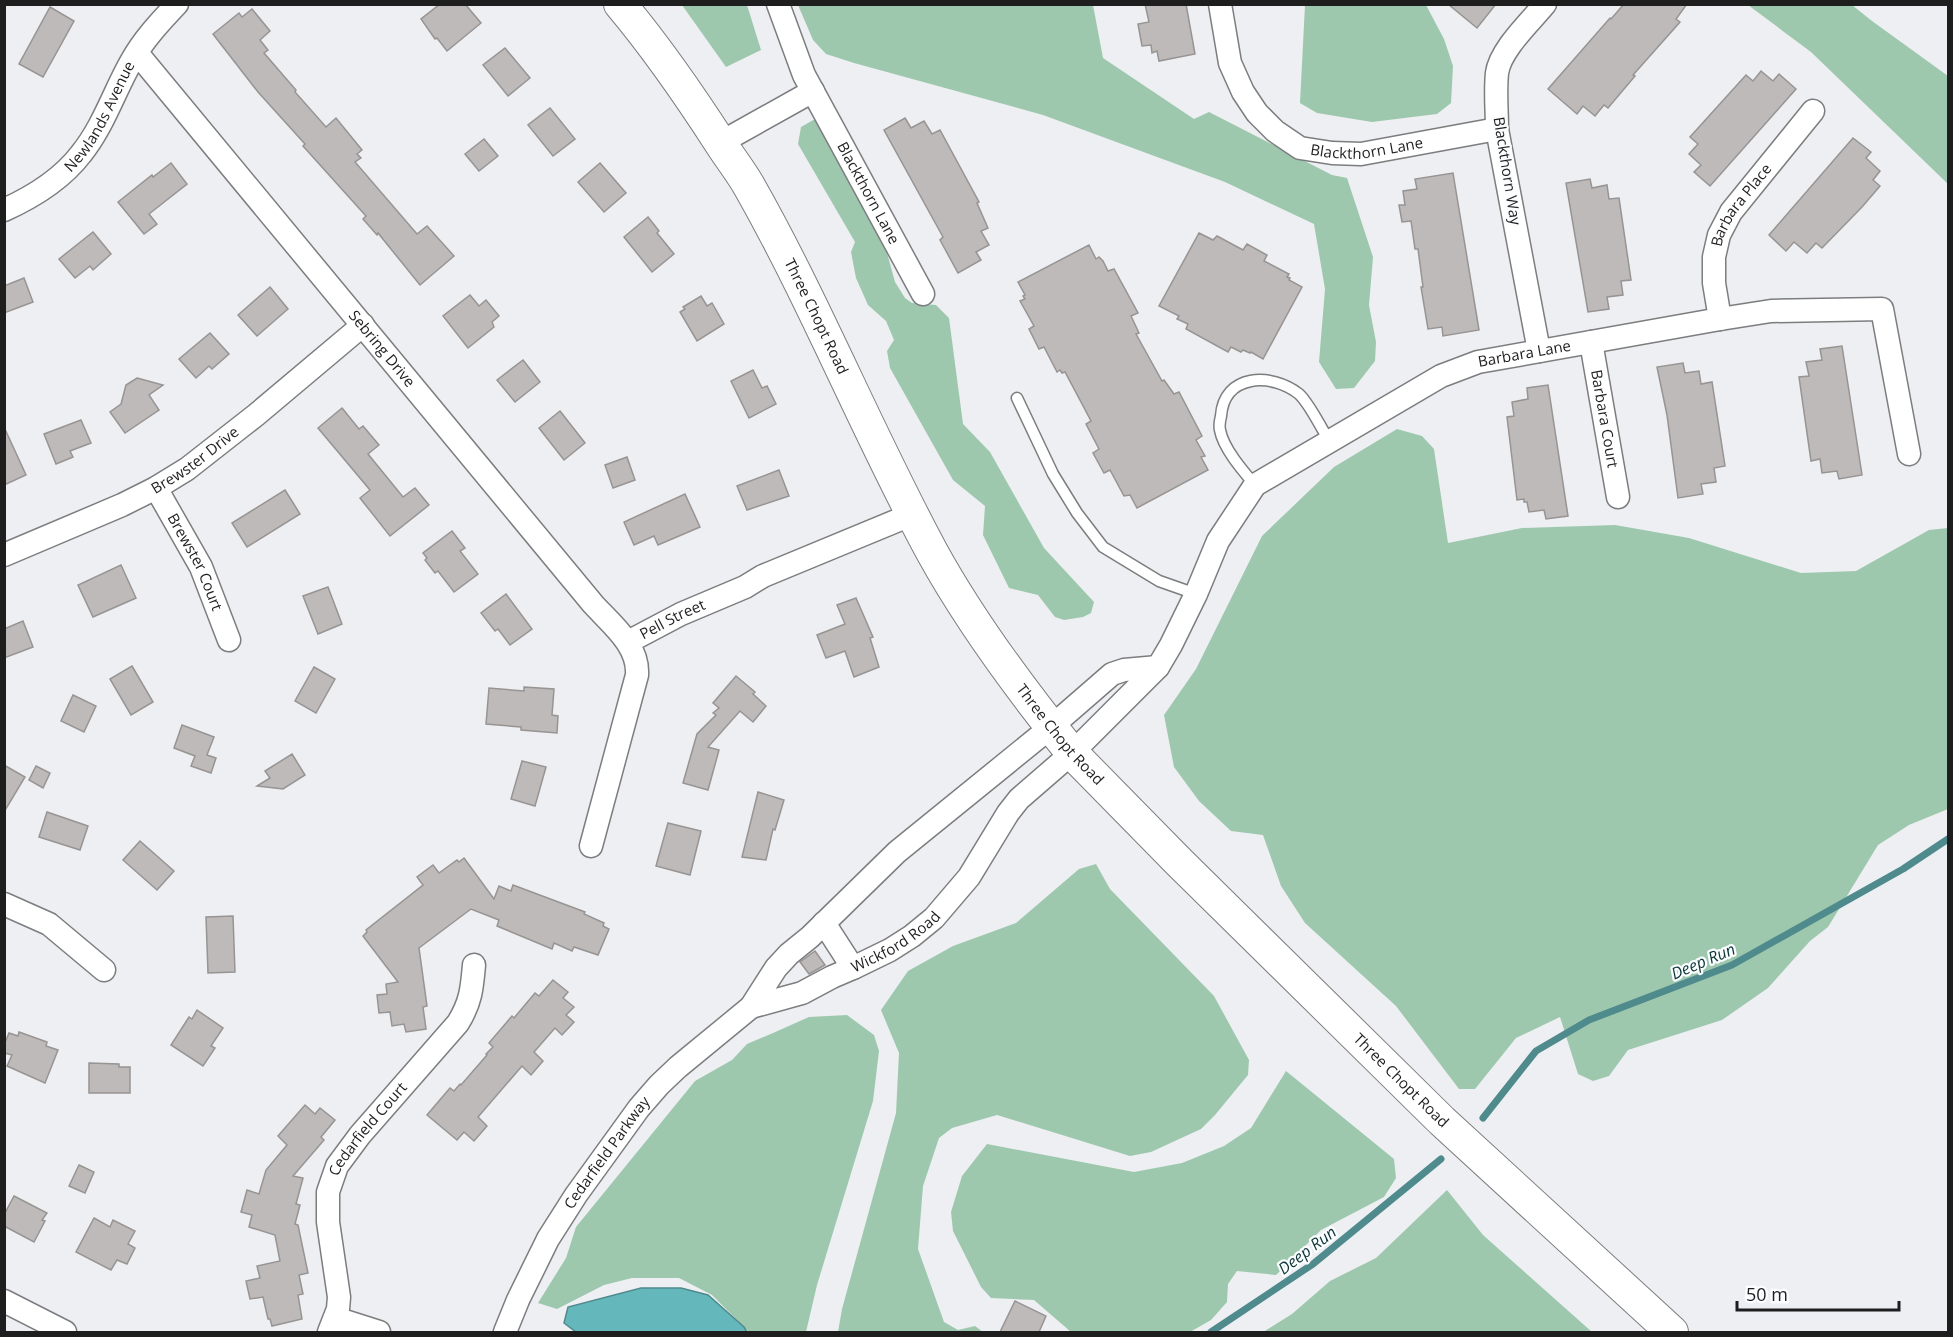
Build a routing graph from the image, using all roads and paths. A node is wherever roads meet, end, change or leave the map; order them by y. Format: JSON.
{"nodes":[{"id":1,"x":177,"y":4,"type":"edge"},
{"id":2,"x":620,"y":4,"type":"edge"},
{"id":3,"x":778,"y":4,"type":"edge"},
{"id":4,"x":1220,"y":4,"type":"edge"},
{"id":5,"x":1545,"y":4,"type":"edge"},
{"id":6,"x":137,"y":53,"type":"junction"},
{"id":7,"x":813,"y":91,"type":"junction"},
{"id":8,"x":1814,"y":111,"type":"dead end"},
{"id":9,"x":1497,"y":129,"type":"junction"},
{"id":10,"x":720,"y":143,"type":"junction"},
{"id":11,"x":4,"y":210,"type":"edge"},
{"id":12,"x":923,"y":294,"type":"dead end"},
{"id":13,"x":1720,"y":318,"type":"junction"},
{"id":14,"x":363,"y":325,"type":"junction"},
{"id":15,"x":1591,"y":342,"type":"junction"},
{"id":16,"x":1539,"y":351,"type":"junction"},
{"id":17,"x":1017,"y":398,"type":"dead end"},
{"id":18,"x":1329,"y":441,"type":"junction"},
{"id":19,"x":1909,"y":454,"type":"dead end"},
{"id":20,"x":1255,"y":485,"type":"junction"},
{"id":21,"x":156,"y":488,"type":"junction"},
{"id":22,"x":1618,"y":497,"type":"dead end"},
{"id":23,"x":913,"y":514,"type":"junction"},
{"id":24,"x":4,"y":555,"type":"edge"},
{"id":25,"x":1196,"y":594,"type":"junction"},
{"id":26,"x":229,"y":640,"type":"dead end"},
{"id":27,"x":628,"y":642,"type":"junction"},
{"id":28,"x":1158,"y":667,"type":"junction"},
{"id":29,"x":1051,"y":727,"type":"junction"},
{"id":30,"x":1072,"y":753,"type":"junction"},
{"id":31,"x":591,"y":846,"type":"dead end"},
{"id":32,"x":4,"y":903,"type":"edge"},
{"id":33,"x":824,"y":923,"type":"junction"},
{"id":34,"x":474,"y":964,"type":"dead end"},
{"id":35,"x":853,"y":968,"type":"junction"},
{"id":36,"x":104,"y":970,"type":"dead end"},
{"id":37,"x":752,"y":1007,"type":"junction"},
{"id":38,"x":4,"y":1301,"type":"edge"},
{"id":39,"x":332,"y":1325,"type":"edge"},
{"id":40,"x":65,"y":1332,"type":"edge"},
{"id":41,"x":380,"y":1332,"type":"edge"},
{"id":42,"x":505,"y":1332,"type":"edge"},
{"id":43,"x":1672,"y":1332,"type":"edge"}],
"edges":[{"from":1,"to":6,"type":"street","name":"Newlands Avenue"},
{"from":2,"to":10,"type":"main road","name":"Three Chopt Road"},
{"from":3,"to":7,"type":"street","name":"Blackthorn Lane"},
{"from":4,"to":9,"type":"street","name":"Blackthorn Lane"},
{"from":5,"to":9,"type":"street","name":"Blackthorn Way"},
{"from":6,"to":11,"type":"street","name":"Newlands Avenue"},
{"from":6,"to":14,"type":"street","name":"Sebring Drive"},
{"from":7,"to":10,"type":"street"},
{"from":7,"to":12,"type":"street","name":"Blackthorn Lane"},
{"from":8,"to":13,"type":"street","name":"Barbara Place"},
{"from":9,"to":16,"type":"street","name":"Blackthorn Way"},
{"from":10,"to":23,"type":"main road","name":"Three Chopt Road"},
{"from":13,"to":15,"type":"street","name":"Barbara Lane"},
{"from":13,"to":19,"type":"street","name":"Barbara Lane"},
{"from":14,"to":21,"type":"street","name":"Brewster Drive"},
{"from":14,"to":27,"type":"street","name":"Sebring Drive"},
{"from":15,"to":16,"type":"street","name":"Barbara Lane"},
{"from":15,"to":22,"type":"street","name":"Barbara Court"},
{"from":16,"to":18,"type":"street","name":"Barbara Lane"},
{"from":17,"to":25,"type":"lane"},
{"from":18,"to":20,"type":"street","name":"Barbara Lane"},
{"from":18,"to":20,"type":"lane"},
{"from":20,"to":25,"type":"street","name":"Barbara Lane"},
{"from":21,"to":24,"type":"street","name":"Brewster Drive"},
{"from":21,"to":26,"type":"street","name":"Brewster Court"},
{"from":23,"to":27,"type":"street","name":"Pell Street"},
{"from":23,"to":29,"type":"main road","name":"Three Chopt Road"},
{"from":25,"to":28,"type":"street","name":"Barbara Lane"},
{"from":27,"to":31,"type":"street","name":"Pell Street"},
{"from":28,"to":29,"type":"street"},
{"from":28,"to":30,"type":"street","name":"Barbara Lane"},
{"from":29,"to":30,"type":"main road","name":"Three Chopt Road"},
{"from":29,"to":33,"type":"street"},
{"from":30,"to":35,"type":"street","name":"Wickford Road"},
{"from":30,"to":43,"type":"main road","name":"Three Chopt Road"},
{"from":32,"to":36,"type":"street"},
{"from":33,"to":35,"type":"street","name":"Wickford Road"},
{"from":33,"to":37,"type":"street","name":"Cedarfield Parkway"},
{"from":34,"to":39,"type":"street","name":"Cedarfield Court"},
{"from":35,"to":37,"type":"street","name":"Cedarfield Parkway"},
{"from":37,"to":42,"type":"street","name":"Cedarfield Parkway"},
{"from":38,"to":40,"type":"street"},
{"from":39,"to":41,"type":"street","name":"Cedarfield Court"}]}
